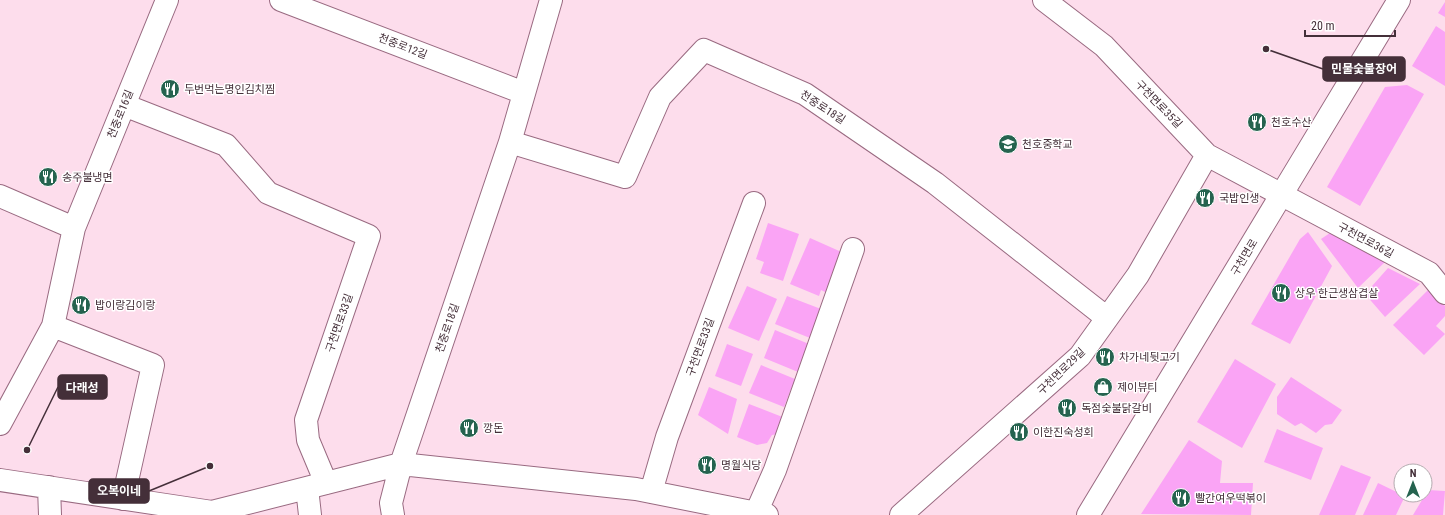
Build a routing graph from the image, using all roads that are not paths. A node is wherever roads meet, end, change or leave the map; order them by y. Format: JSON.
{"nodes":[{"id":1,"x":167,"y":0,"type":"edge"},
{"id":2,"x":281,"y":0,"type":"edge"},
{"id":3,"x":551,"y":0,"type":"edge"},
{"id":4,"x":1044,"y":0,"type":"edge"},
{"id":5,"x":1399,"y":0,"type":"edge"},
{"id":6,"x":524,"y":93,"type":"junction"},
{"id":7,"x":124,"y":105,"type":"junction"},
{"id":8,"x":510,"y":142,"type":"junction"},
{"id":9,"x":1207,"y":155,"type":"junction"},
{"id":10,"x":1281,"y":195,"type":"junction"},
{"id":11,"x":0,"y":196,"type":"edge"},
{"id":12,"x":754,"y":202,"type":"dead end"},
{"id":13,"x":74,"y":228,"type":"junction"},
{"id":14,"x":854,"y":249,"type":"dead end"},
{"id":15,"x":1445,"y":292,"type":"edge"},
{"id":16,"x":1107,"y":318,"type":"junction"},
{"id":17,"x":53,"y":326,"type":"junction"},
{"id":18,"x":0,"y":424,"type":"edge"},
{"id":19,"x":401,"y":464,"type":"junction"},
{"id":20,"x":0,"y":480,"type":"edge"},
{"id":21,"x":317,"y":486,"type":"junction"},
{"id":22,"x":49,"y":487,"type":"junction"},
{"id":23,"x":651,"y":492,"type":"junction"},
{"id":24,"x":123,"y":499,"type":"junction"},
{"id":25,"x":212,"y":514,"type":"edge"},
{"id":26,"x":761,"y":514,"type":"edge"},
{"id":27,"x":50,"y":515,"type":"edge"},
{"id":28,"x":310,"y":515,"type":"edge"},
{"id":29,"x":393,"y":515,"type":"edge"},
{"id":30,"x":901,"y":515,"type":"edge"},
{"id":31,"x":1088,"y":515,"type":"edge"}],
"edges":[{"from":1,"to":7,"type":"street","name":"천중로16길"},
{"from":2,"to":6,"type":"street","name":"천중로12길"},
{"from":3,"to":6,"type":"street","name":"천중로18길"},
{"from":4,"to":9,"type":"street","name":"구천면로35길"},
{"from":5,"to":10,"type":"street","name":"구천면로"},
{"from":6,"to":8,"type":"street","name":"천중로18길"},
{"from":7,"to":13,"type":"street","name":"천중로16길"},
{"from":7,"to":21,"type":"street","name":"구천면로33길"},
{"from":8,"to":16,"type":"street","name":"천중로18길"},
{"from":8,"to":19,"type":"street","name":"천중로18길"},
{"from":9,"to":10,"type":"street","name":"구천면로35길"},
{"from":9,"to":16,"type":"street","name":"구천면로29길"},
{"from":10,"to":15,"type":"street","name":"구천면로36길"},
{"from":10,"to":31,"type":"street","name":"구천면로"},
{"from":11,"to":13,"type":"street"},
{"from":12,"to":23,"type":"street","name":"구천면로33길"},
{"from":13,"to":17,"type":"street","name":"천중로16길"},
{"from":14,"to":26,"type":"street"},
{"from":16,"to":30,"type":"street","name":"구천면로29길"},
{"from":17,"to":18,"type":"street","name":"천중로16길"},
{"from":17,"to":24,"type":"street"},
{"from":19,"to":21,"type":"street"},
{"from":19,"to":23,"type":"street"},
{"from":19,"to":29,"type":"street","name":"천중로18길"},
{"from":20,"to":22,"type":"street"},
{"from":21,"to":25,"type":"street"},
{"from":21,"to":28,"type":"street","name":"구천면로33길"},
{"from":22,"to":24,"type":"street"},
{"from":22,"to":27,"type":"street"},
{"from":23,"to":26,"type":"street"},
{"from":24,"to":25,"type":"street"}]}
